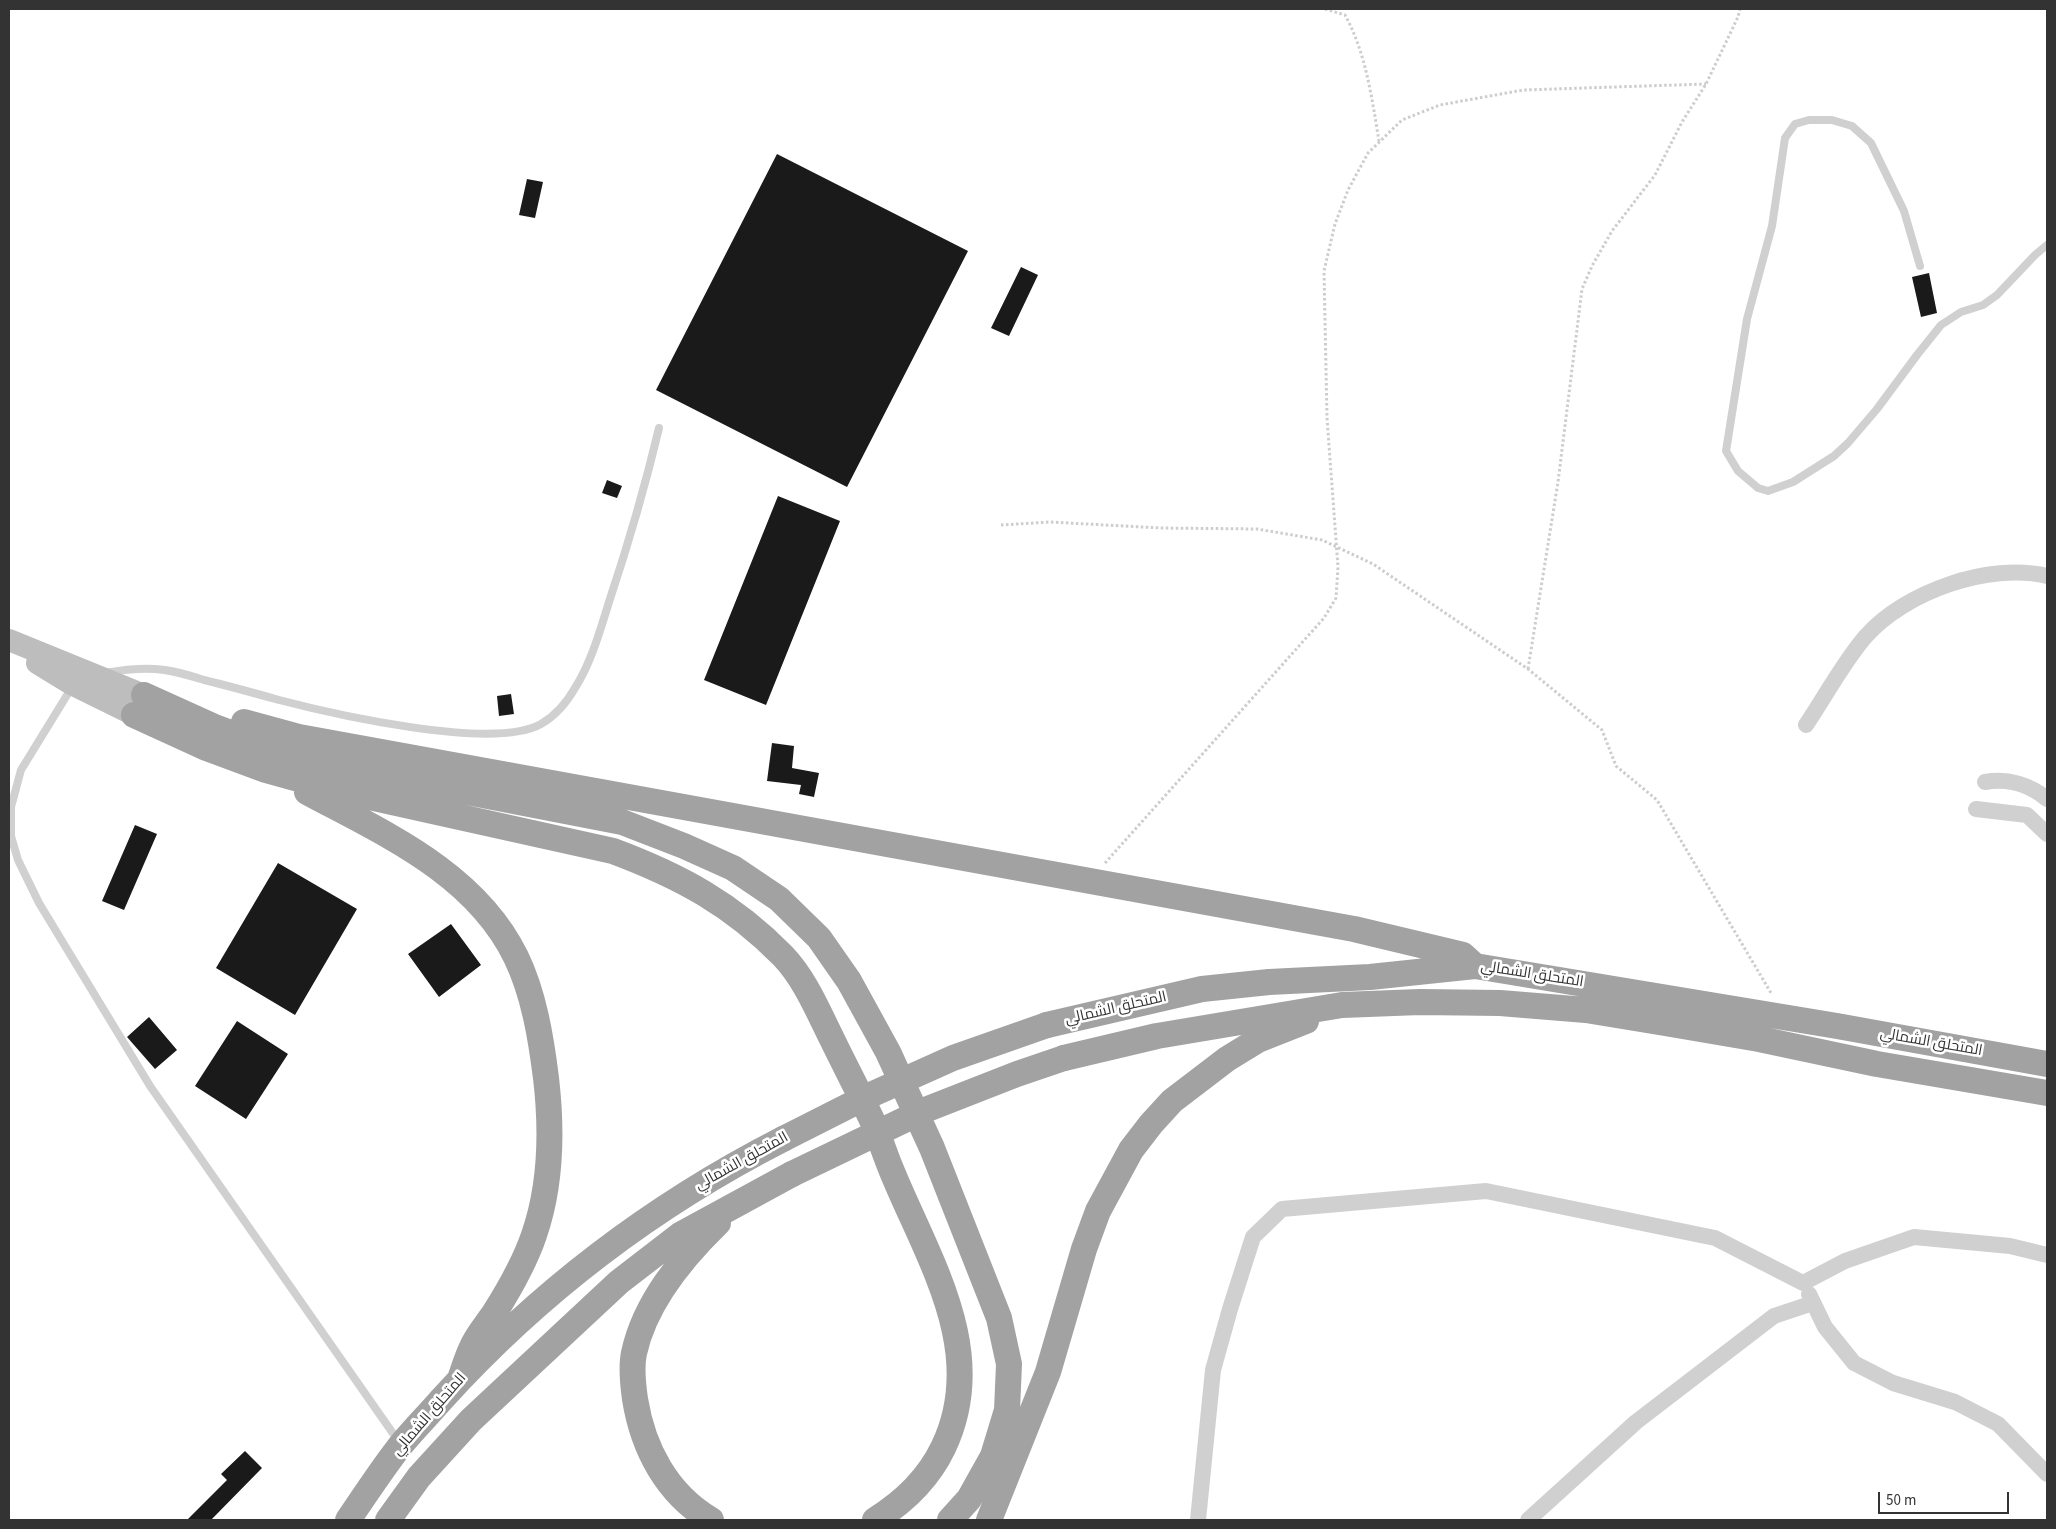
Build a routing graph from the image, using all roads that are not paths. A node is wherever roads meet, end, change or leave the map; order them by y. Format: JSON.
{"nodes":[{"id":1,"x":2047,"y":245,"type":"edge"},
{"id":2,"x":1920,"y":266,"type":"dead end"},
{"id":3,"x":659,"y":428,"type":"dead end"},
{"id":4,"x":2047,"y":576,"type":"edge"},
{"id":5,"x":9,"y":640,"type":"edge"},
{"id":6,"x":9,"y":646,"type":"edge"},
{"id":7,"x":94,"y":675,"type":"junction"},
{"id":8,"x":73,"y":685,"type":"junction"},
{"id":9,"x":139,"y":705,"type":"junction"},
{"id":10,"x":1806,"y":725,"type":"dead end"},
{"id":11,"x":266,"y":770,"type":"junction"},
{"id":12,"x":1985,"y":782,"type":"dead end"},
{"id":13,"x":2047,"y":799,"type":"edge"},
{"id":14,"x":1976,"y":809,"type":"dead end"},
{"id":15,"x":2047,"y":834,"type":"edge"},
{"id":16,"x":1475,"y":966,"type":"junction"},
{"id":17,"x":1342,"y":1005,"type":"junction"},
{"id":18,"x":2047,"y":1064,"type":"edge"},
{"id":19,"x":2047,"y":1093,"type":"edge"},
{"id":20,"x":740,"y":1202,"type":"junction"},
{"id":21,"x":2047,"y":1255,"type":"edge"},
{"id":22,"x":1804,"y":1282,"type":"junction"},
{"id":23,"x":1813,"y":1303,"type":"junction"},
{"id":24,"x":460,"y":1379,"type":"junction"},
{"id":25,"x":401,"y":1445,"type":"junction"},
{"id":26,"x":2047,"y":1474,"type":"edge"},
{"id":27,"x":348,"y":1520,"type":"edge"},
{"id":28,"x":388,"y":1520,"type":"edge"},
{"id":29,"x":712,"y":1520,"type":"edge"},
{"id":30,"x":875,"y":1520,"type":"edge"},
{"id":31,"x":950,"y":1520,"type":"edge"},
{"id":32,"x":989,"y":1520,"type":"edge"},
{"id":33,"x":1198,"y":1520,"type":"edge"},
{"id":34,"x":1528,"y":1520,"type":"edge"}],
"edges":[{"from":1,"to":2,"type":"lane"},
{"from":3,"to":7,"type":"lane"},
{"from":4,"to":10,"type":"street"},
{"from":5,"to":7,"type":"main road"},
{"from":6,"to":8,"type":"main road"},
{"from":7,"to":9,"type":"main road"},
{"from":8,"to":9,"type":"main road"},
{"from":8,"to":25,"type":"lane"},
{"from":9,"to":11,"type":"highway"},
{"from":9,"to":16,"type":"highway"},
{"from":9,"to":31,"type":"highway"},
{"from":11,"to":24,"type":"highway"},
{"from":11,"to":30,"type":"highway"},
{"from":12,"to":13,"type":"street"},
{"from":14,"to":15,"type":"street"},
{"from":16,"to":18,"type":"highway","name":"المتحلق الشمالي"},
{"from":16,"to":24,"type":"highway","name":"المتحلق الشمالي","bridge":true},
{"from":17,"to":19,"type":"highway","name":"المتحلق الشمالي"},
{"from":17,"to":20,"type":"highway","name":"المتحلق الشمالي","bridge":true},
{"from":17,"to":32,"type":"highway"},
{"from":20,"to":28,"type":"highway","name":"المتحلق الشمالي"},
{"from":20,"to":29,"type":"highway"},
{"from":21,"to":22,"type":"street"},
{"from":22,"to":23,"type":"street"},
{"from":22,"to":33,"type":"street"},
{"from":23,"to":26,"type":"street"},
{"from":23,"to":34,"type":"street"},
{"from":24,"to":25,"type":"highway","name":"المتحلق الشمالي"},
{"from":25,"to":27,"type":"highway","name":"المتحلق الشمالي"}]}
